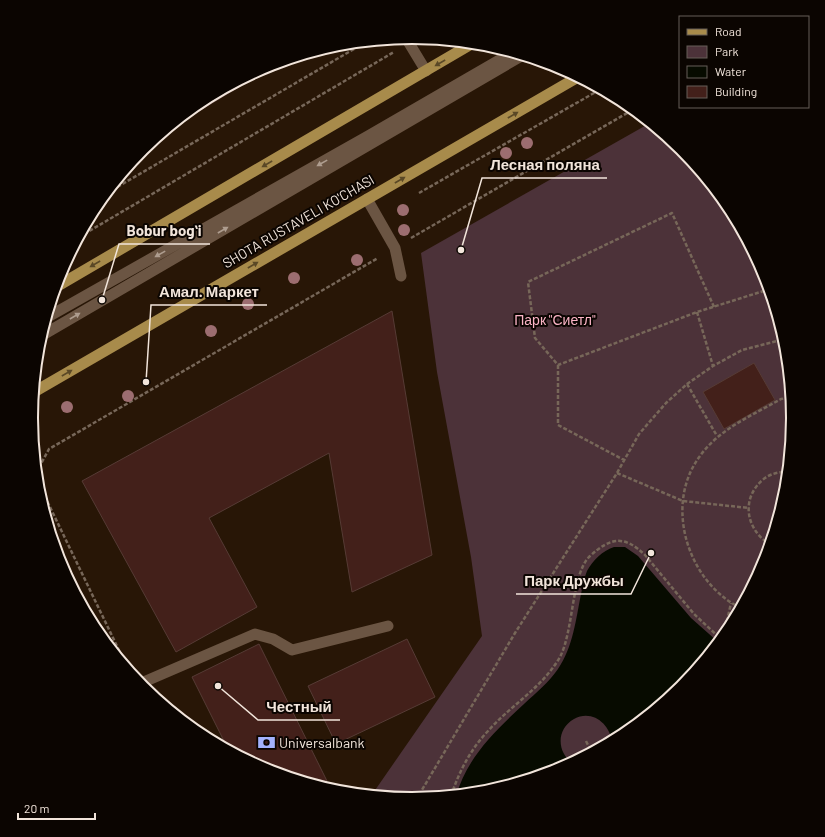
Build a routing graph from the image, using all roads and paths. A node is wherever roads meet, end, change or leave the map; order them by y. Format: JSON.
{"nodes":[{"id":1,"x":401,"y":44,"type":"edge"},
{"id":2,"x":410,"y":44,"type":"edge"},
{"id":3,"x":355,"y":48,"type":"edge"},
{"id":4,"x":465,"y":48,"type":"edge"},
{"id":5,"x":506,"y":56,"type":"edge"},
{"id":6,"x":516,"y":59,"type":"edge"},
{"id":7,"x":426,"y":71,"type":"junction"},
{"id":8,"x":572,"y":80,"type":"edge"},
{"id":9,"x":628,"y":112,"type":"edge"},
{"id":10,"x":121,"y":184,"type":"edge"},
{"id":11,"x":366,"y":199,"type":"junction"},
{"id":12,"x":88,"y":232,"type":"edge"},
{"id":13,"x":395,"y":248,"type":"junction"},
{"id":14,"x":401,"y":276,"type":"dead end"},
{"id":15,"x":64,"y":282,"type":"edge"},
{"id":16,"x":764,"y":291,"type":"edge"},
{"id":17,"x":714,"y":307,"type":"junction"},
{"id":18,"x":697,"y":312,"type":"junction"},
{"id":19,"x":53,"y":314,"type":"edge"},
{"id":20,"x":48,"y":332,"type":"edge"},
{"id":21,"x":779,"y":341,"type":"edge"},
{"id":22,"x":558,"y":365,"type":"junction"},
{"id":23,"x":713,"y":366,"type":"junction"},
{"id":24,"x":687,"y":384,"type":"junction"},
{"id":25,"x":39,"y":389,"type":"edge"},
{"id":26,"x":786,"y":398,"type":"edge"},
{"id":27,"x":717,"y":436,"type":"junction"},
{"id":28,"x":624,"y":460,"type":"junction"},
{"id":29,"x":41,"y":464,"type":"edge"},
{"id":30,"x":783,"y":472,"type":"edge"},
{"id":31,"x":616,"y":473,"type":"junction"},
{"id":32,"x":683,"y":501,"type":"junction"},
{"id":33,"x":48,"y":502,"type":"edge"},
{"id":34,"x":749,"y":508,"type":"junction"},
{"id":35,"x":766,"y":542,"type":"edge"},
{"id":36,"x":731,"y":603,"type":"junction"},
{"id":37,"x":737,"y":606,"type":"edge"},
{"id":38,"x":726,"y":624,"type":"edge"},
{"id":39,"x":388,"y":626,"type":"dead end"},
{"id":40,"x":718,"y":635,"type":"edge"},
{"id":41,"x":120,"y":652,"type":"edge"},
{"id":42,"x":146,"y":681,"type":"edge"},
{"id":43,"x":586,"y":741,"type":"dead end"},
{"id":44,"x":590,"y":748,"type":"edge"},
{"id":45,"x":453,"y":791,"type":"edge"},
{"id":46,"x":420,"y":793,"type":"edge"}],
"edges":[{"from":1,"to":12,"type":"path"},
{"from":2,"to":7,"type":"street"},
{"from":3,"to":10,"type":"path"},
{"from":4,"to":7,"type":"main road","one_way":true},
{"from":5,"to":19,"type":"street","one_way":true},
{"from":20,"to":6,"type":"street","one_way":true},
{"from":7,"to":15,"type":"main road","one_way":true},
{"from":11,"to":8,"type":"main road","name":"SHOTA RUSTAVELI KO'CHASI","one_way":true},
{"from":9,"to":13,"type":"path"},
{"from":11,"to":13,"type":"street"},
{"from":25,"to":11,"type":"main road","name":"SHOTA RUSTAVELI KO'CHASI","one_way":true},
{"from":13,"to":14,"type":"street"},
{"from":13,"to":29,"type":"path"},
{"from":16,"to":17,"type":"path"},
{"from":17,"to":18,"type":"path"},
{"from":17,"to":22,"type":"path"},
{"from":18,"to":22,"type":"path"},
{"from":18,"to":23,"type":"path"},
{"from":21,"to":23,"type":"path"},
{"from":22,"to":28,"type":"path"},
{"from":23,"to":24,"type":"path"},
{"from":24,"to":27,"type":"path"},
{"from":24,"to":28,"type":"path"},
{"from":26,"to":27,"type":"path"},
{"from":27,"to":32,"type":"path"},
{"from":28,"to":31,"type":"path"},
{"from":30,"to":34,"type":"path"},
{"from":31,"to":32,"type":"path"},
{"from":31,"to":46,"type":"path"},
{"from":32,"to":34,"type":"path"},
{"from":32,"to":36,"type":"path"},
{"from":33,"to":41,"type":"path"},
{"from":34,"to":35,"type":"path"},
{"from":36,"to":37,"type":"path"},
{"from":36,"to":38,"type":"path"},
{"from":39,"to":42,"type":"street"},
{"from":40,"to":45,"type":"path"},
{"from":43,"to":44,"type":"path"}]}
